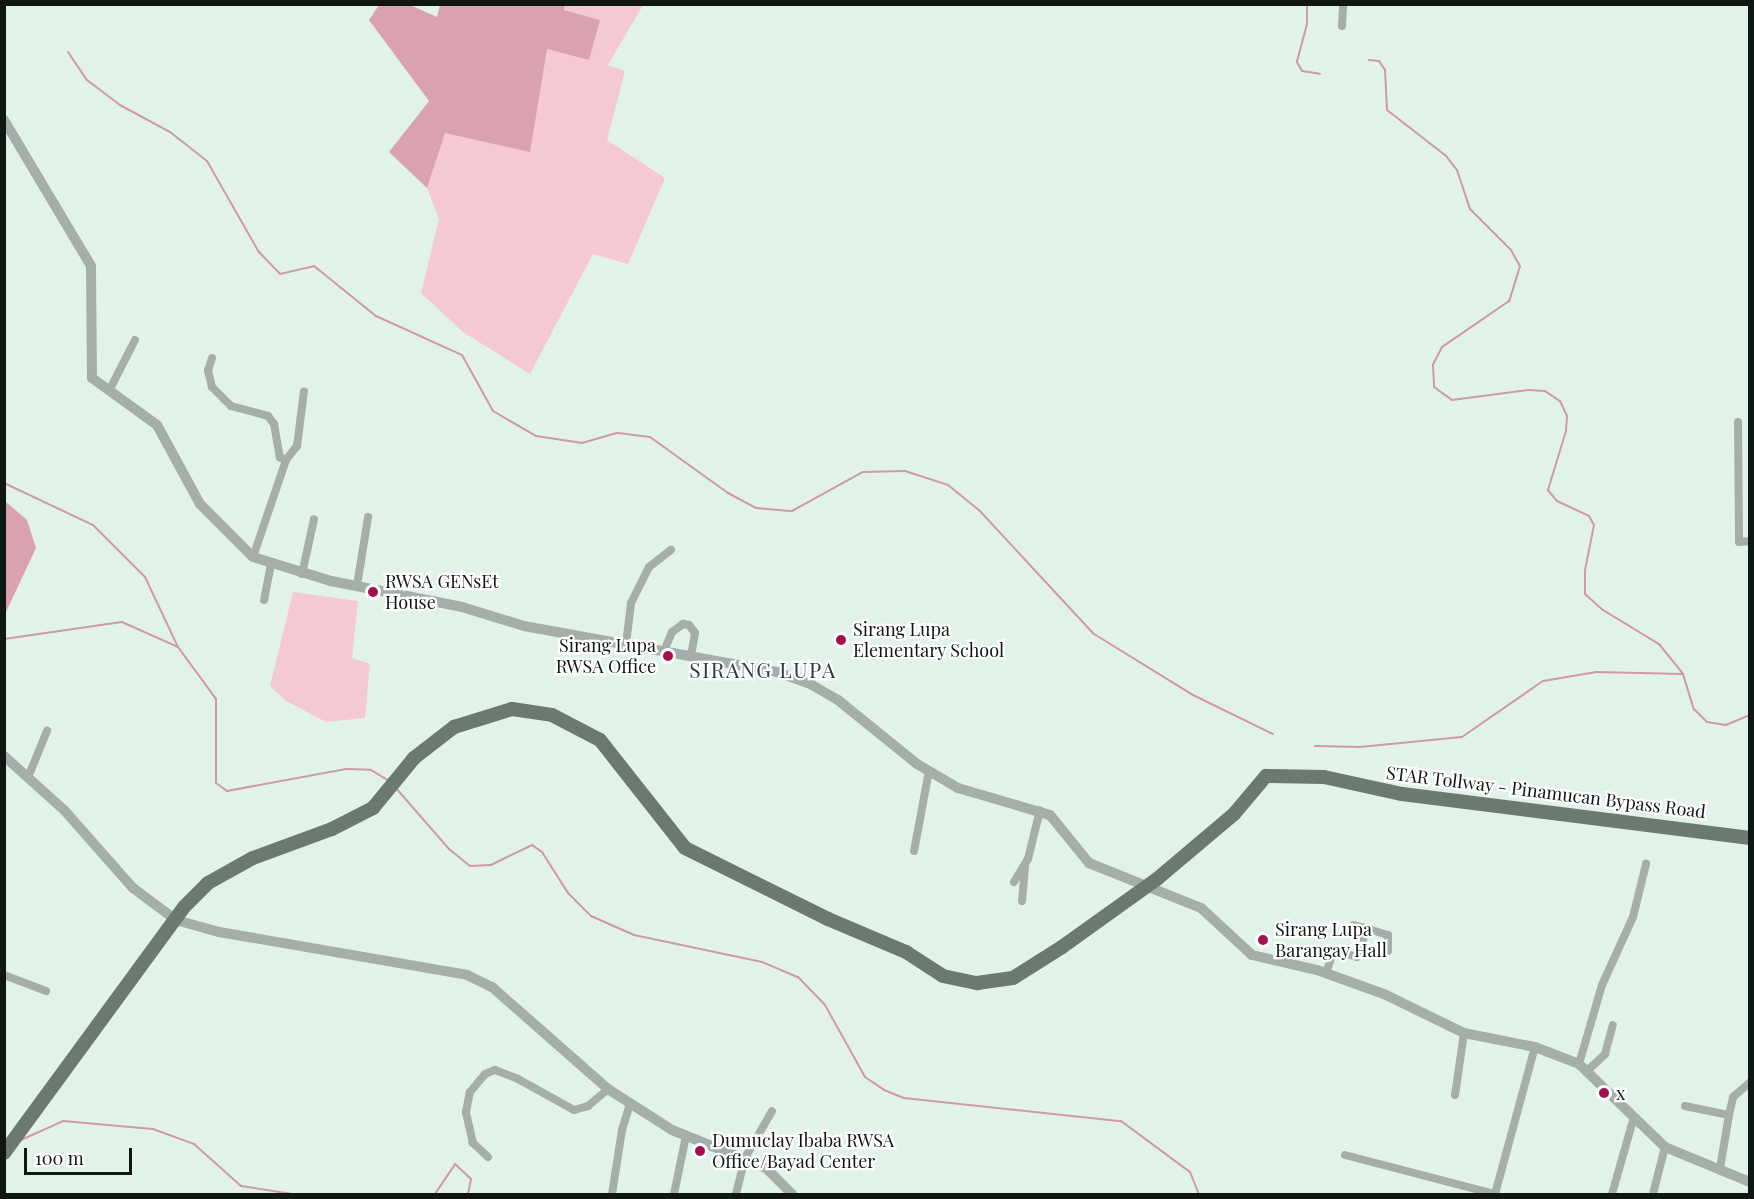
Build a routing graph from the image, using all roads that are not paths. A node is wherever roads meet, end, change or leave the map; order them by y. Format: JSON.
{"nodes":[{"id":1,"x":1343,"y":4,"type":"edge"},
{"id":2,"x":1342,"y":26,"type":"dead end"},
{"id":3,"x":4,"y":120,"type":"edge"},
{"id":4,"x":135,"y":340,"type":"dead end"},
{"id":5,"x":212,"y":358,"type":"dead end"},
{"id":6,"x":110,"y":389,"type":"junction"},
{"id":7,"x":304,"y":391,"type":"dead end"},
{"id":8,"x":1738,"y":422,"type":"dead end"},
{"id":9,"x":286,"y":460,"type":"junction"},
{"id":10,"x":368,"y":516,"type":"dead end"},
{"id":11,"x":314,"y":519,"type":"dead end"},
{"id":12,"x":1749,"y":541,"type":"edge"},
{"id":13,"x":671,"y":550,"type":"dead end"},
{"id":14,"x":253,"y":557,"type":"junction"},
{"id":15,"x":271,"y":563,"type":"junction"},
{"id":16,"x":302,"y":574,"type":"junction"},
{"id":17,"x":357,"y":586,"type":"junction"},
{"id":18,"x":264,"y":600,"type":"dead end"},
{"id":19,"x":627,"y":644,"type":"junction"},
{"id":20,"x":664,"y":651,"type":"junction"},
{"id":21,"x":691,"y":656,"type":"junction"},
{"id":22,"x":47,"y":731,"type":"dead end"},
{"id":23,"x":4,"y":756,"type":"edge"},
{"id":24,"x":930,"y":771,"type":"junction"},
{"id":25,"x":29,"y":775,"type":"junction"},
{"id":26,"x":1040,"y":810,"type":"junction"},
{"id":27,"x":1749,"y":838,"type":"edge"},
{"id":28,"x":914,"y":851,"type":"dead end"},
{"id":29,"x":1646,"y":864,"type":"dead end"},
{"id":30,"x":1025,"y":865,"type":"junction"},
{"id":31,"x":1014,"y":882,"type":"dead end"},
{"id":32,"x":1147,"y":886,"type":"junction"},
{"id":33,"x":1022,"y":902,"type":"dead end"},
{"id":34,"x":176,"y":920,"type":"junction"},
{"id":35,"x":1353,"y":925,"type":"dead end"},
{"id":36,"x":1365,"y":928,"type":"junction"},
{"id":37,"x":1388,"y":951,"type":"dead end"},
{"id":38,"x":1326,"y":974,"type":"junction"},
{"id":39,"x":4,"y":975,"type":"edge"},
{"id":40,"x":46,"y":991,"type":"dead end"},
{"id":41,"x":1613,"y":1025,"type":"dead end"},
{"id":42,"x":1464,"y":1033,"type":"junction"},
{"id":43,"x":1535,"y":1047,"type":"junction"},
{"id":44,"x":1583,"y":1067,"type":"junction"},
{"id":45,"x":1749,"y":1082,"type":"edge"},
{"id":46,"x":608,"y":1089,"type":"junction"},
{"id":47,"x":1455,"y":1095,"type":"dead end"},
{"id":48,"x":630,"y":1103,"type":"junction"},
{"id":49,"x":1685,"y":1106,"type":"dead end"},
{"id":50,"x":772,"y":1111,"type":"dead end"},
{"id":51,"x":1729,"y":1115,"type":"junction"},
{"id":52,"x":1634,"y":1117,"type":"junction"},
{"id":53,"x":686,"y":1136,"type":"junction"},
{"id":54,"x":1665,"y":1147,"type":"junction"},
{"id":55,"x":4,"y":1153,"type":"edge"},
{"id":56,"x":1345,"y":1155,"type":"dead end"},
{"id":57,"x":488,"y":1156,"type":"dead end"},
{"id":58,"x":745,"y":1158,"type":"junction"},
{"id":59,"x":1720,"y":1168,"type":"junction"},
{"id":60,"x":1749,"y":1182,"type":"edge"},
{"id":61,"x":612,"y":1194,"type":"edge"},
{"id":62,"x":674,"y":1194,"type":"edge"},
{"id":63,"x":736,"y":1194,"type":"edge"},
{"id":64,"x":792,"y":1194,"type":"edge"},
{"id":65,"x":1495,"y":1194,"type":"edge"},
{"id":66,"x":1612,"y":1194,"type":"edge"},
{"id":67,"x":1653,"y":1194,"type":"edge"}],
"edges":[{"from":1,"to":2,"type":"street"},
{"from":3,"to":6,"type":"street"},
{"from":4,"to":6,"type":"street"},
{"from":5,"to":9,"type":"street"},
{"from":6,"to":14,"type":"street"},
{"from":7,"to":9,"type":"street"},
{"from":8,"to":12,"type":"street"},
{"from":9,"to":14,"type":"street"},
{"from":10,"to":17,"type":"street"},
{"from":11,"to":16,"type":"street"},
{"from":13,"to":19,"type":"street"},
{"from":14,"to":15,"type":"street"},
{"from":15,"to":16,"type":"street"},
{"from":15,"to":18,"type":"street"},
{"from":16,"to":17,"type":"street"},
{"from":17,"to":19,"type":"street"},
{"from":19,"to":20,"type":"street"},
{"from":20,"to":21,"type":"street"},
{"from":20,"to":21,"type":"street"},
{"from":21,"to":24,"type":"street"},
{"from":22,"to":25,"type":"street"},
{"from":23,"to":25,"type":"street"},
{"from":24,"to":26,"type":"street"},
{"from":24,"to":28,"type":"street"},
{"from":25,"to":34,"type":"street"},
{"from":26,"to":30,"type":"street"},
{"from":26,"to":32,"type":"street"},
{"from":27,"to":32,"type":"main road","name":"STAR Tollway - Pinamucan Bypass Road"},
{"from":29,"to":44,"type":"street"},
{"from":30,"to":31,"type":"street"},
{"from":30,"to":33,"type":"street"},
{"from":32,"to":34,"type":"main road"},
{"from":32,"to":38,"type":"street"},
{"from":34,"to":46,"type":"street"},
{"from":34,"to":55,"type":"main road"},
{"from":35,"to":36,"type":"street"},
{"from":36,"to":37,"type":"street"},
{"from":36,"to":38,"type":"street"},
{"from":38,"to":42,"type":"street"},
{"from":39,"to":40,"type":"street"},
{"from":41,"to":44,"type":"street"},
{"from":42,"to":43,"type":"street"},
{"from":42,"to":47,"type":"street"},
{"from":43,"to":44,"type":"street"},
{"from":43,"to":65,"type":"street"},
{"from":44,"to":52,"type":"street"},
{"from":45,"to":51,"type":"street"},
{"from":46,"to":48,"type":"street"},
{"from":46,"to":57,"type":"street"},
{"from":48,"to":53,"type":"street"},
{"from":48,"to":61,"type":"street"},
{"from":49,"to":51,"type":"street"},
{"from":50,"to":58,"type":"street"},
{"from":51,"to":59,"type":"street"},
{"from":52,"to":54,"type":"street"},
{"from":52,"to":66,"type":"street"},
{"from":53,"to":58,"type":"street"},
{"from":53,"to":62,"type":"street"},
{"from":54,"to":59,"type":"street"},
{"from":54,"to":67,"type":"street"},
{"from":56,"to":65,"type":"street"},
{"from":58,"to":63,"type":"street"},
{"from":58,"to":64,"type":"street"},
{"from":59,"to":60,"type":"street"}]}
